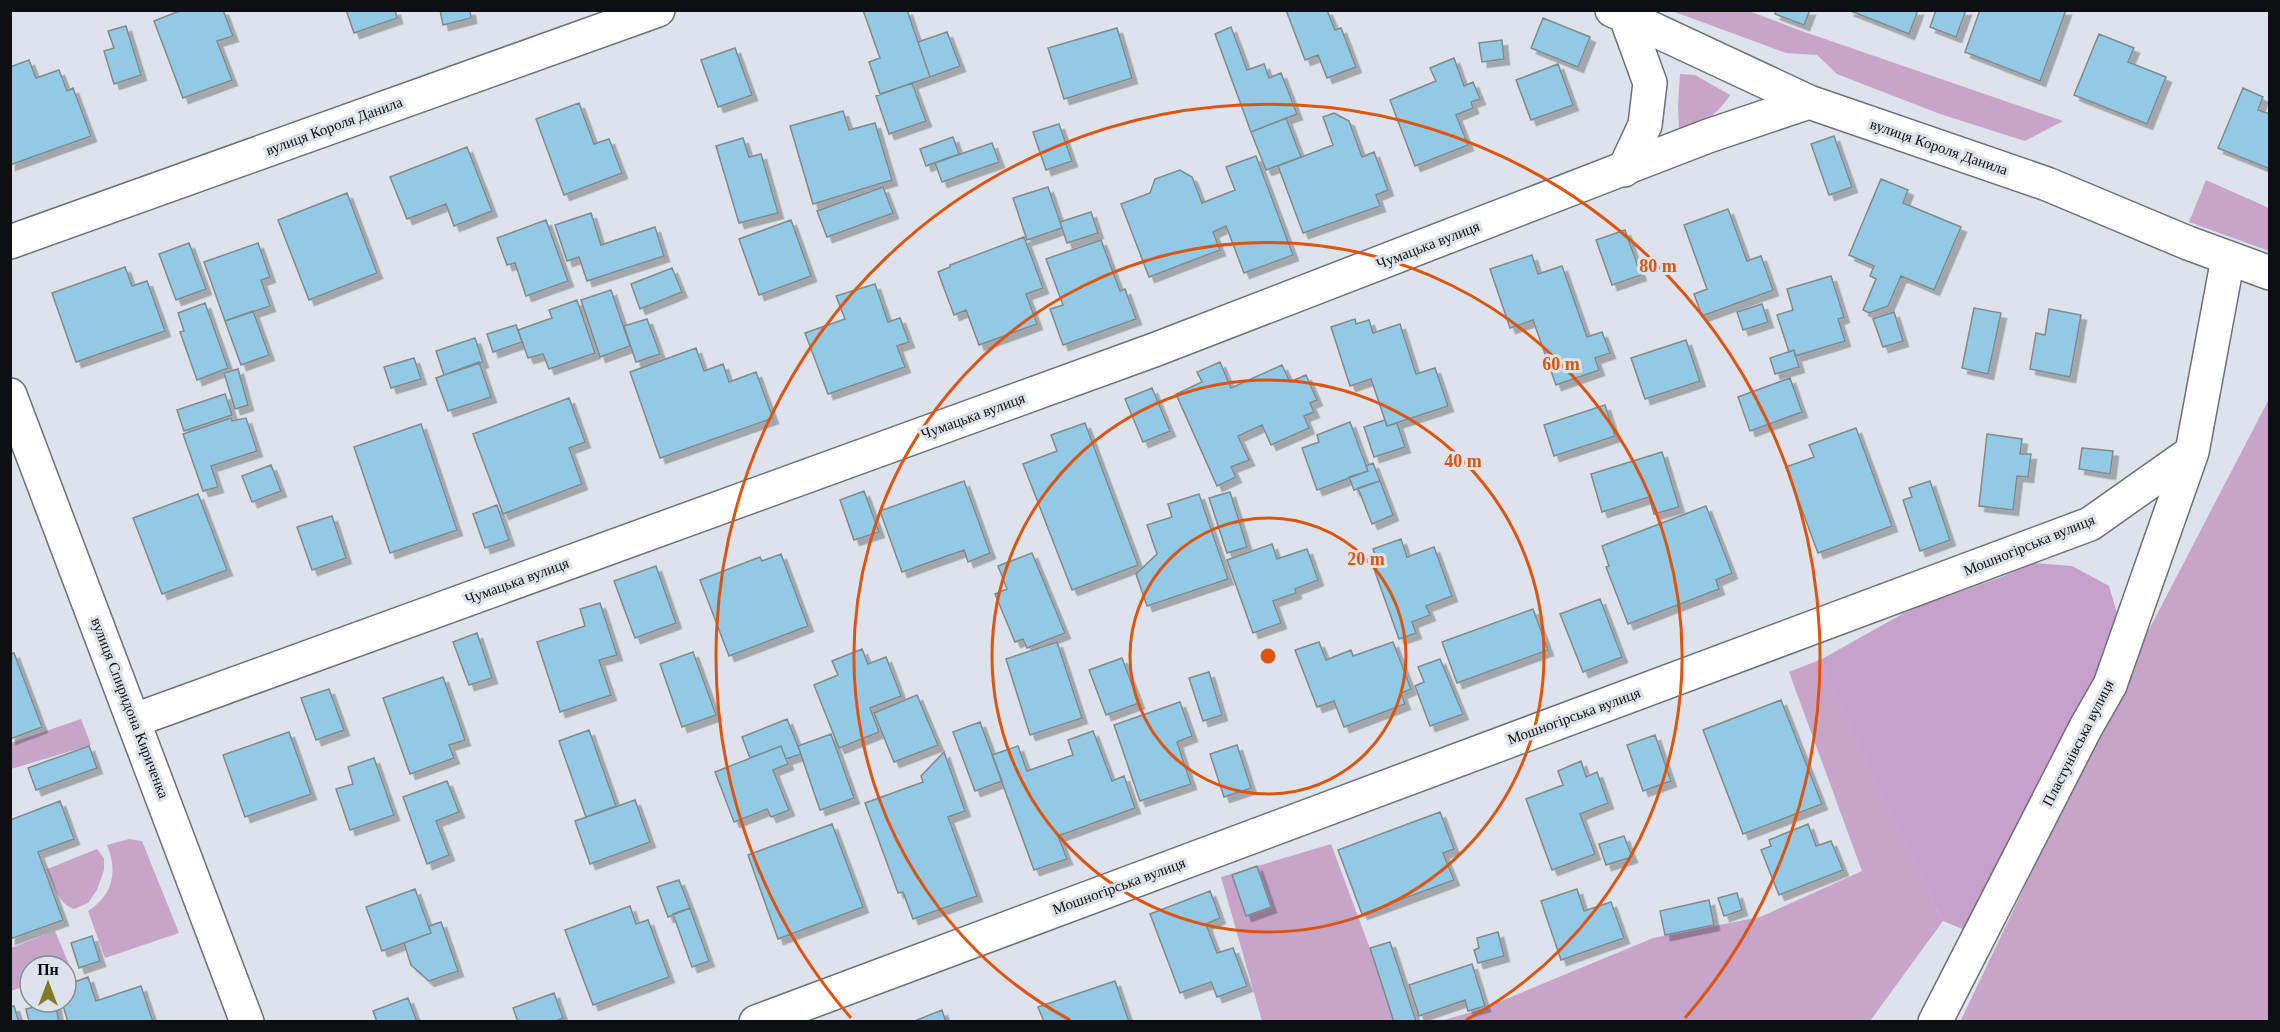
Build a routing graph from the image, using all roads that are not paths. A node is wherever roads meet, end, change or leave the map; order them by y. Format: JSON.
{"nodes":[{"id":1,"x":658,"y":10,"type":"edge"},
{"id":2,"x":1619,"y":14,"type":"edge"},
{"id":3,"x":1809,"y":102,"type":"junction"},
{"id":4,"x":1624,"y":170,"type":"junction"},
{"id":5,"x":10,"y":242,"type":"edge"},
{"id":6,"x":2228,"y":258,"type":"junction"},
{"id":7,"x":2270,"y":273,"type":"edge"},
{"id":8,"x":10,"y":395,"type":"edge"},
{"id":9,"x":2192,"y":452,"type":"junction"},
{"id":10,"x":135,"y":720,"type":"junction"},
{"id":11,"x":248,"y":1022,"type":"edge"},
{"id":12,"x":756,"y":1022,"type":"edge"},
{"id":13,"x":1935,"y":1022,"type":"edge"}],
"edges":[{"from":1,"to":5,"type":"street","name":"вулиця Короля Данила"},
{"from":2,"to":3,"type":"street","name":"вулиця Короля Данила"},
{"from":2,"to":4,"type":"street"},
{"from":3,"to":4,"type":"street","name":"Чумацька вулиця"},
{"from":3,"to":6,"type":"street","name":"вулиця Короля Данила"},
{"from":4,"to":10,"type":"street","name":"Чумацька вулиця"},
{"from":6,"to":7,"type":"street","name":"вулиця Короля Данила"},
{"from":6,"to":9,"type":"street"},
{"from":8,"to":10,"type":"street","name":"вулиця Спиридона Кириченка"},
{"from":9,"to":12,"type":"street","name":"Мошногірська вулиця"},
{"from":9,"to":13,"type":"street","name":"Пластунівська вулиця"},
{"from":10,"to":11,"type":"street","name":"вулиця Спиридона Кириченка"}]}
